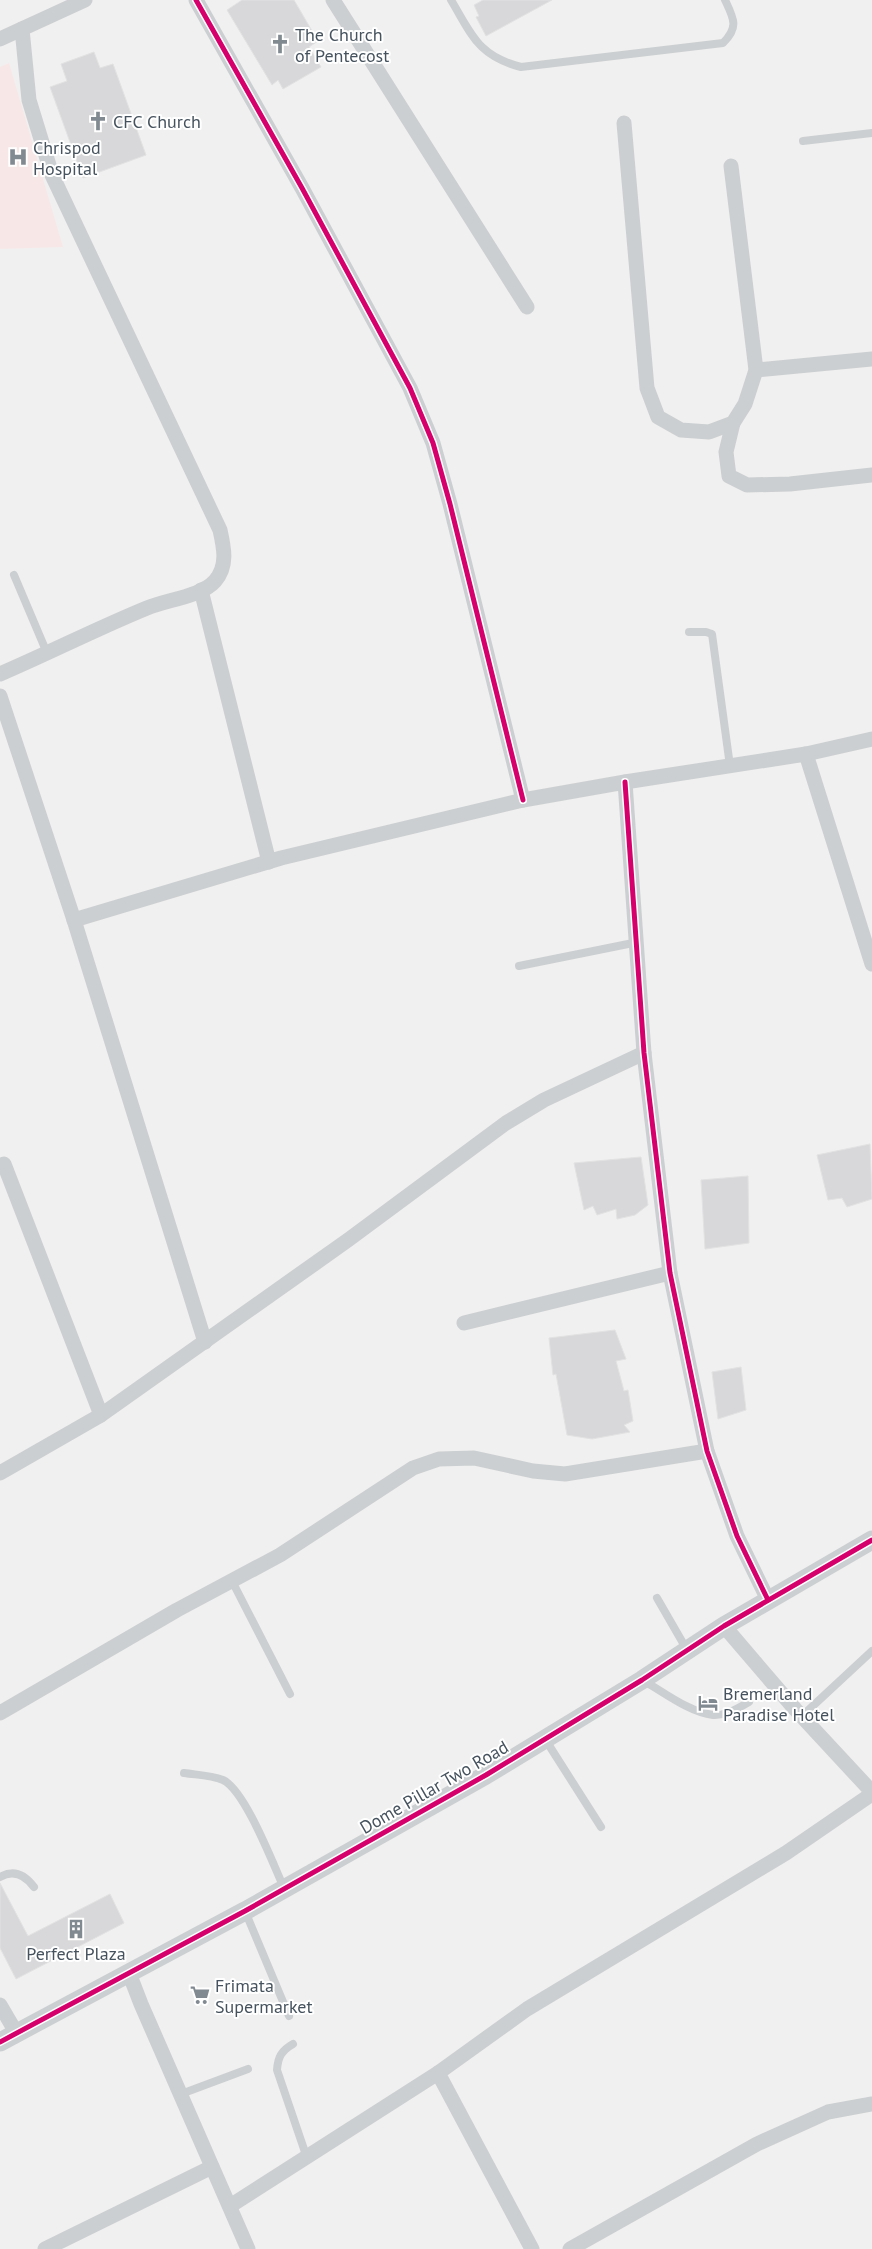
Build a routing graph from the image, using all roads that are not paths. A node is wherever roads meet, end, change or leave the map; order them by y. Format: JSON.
{"nodes":[{"id":1,"x":85,"y":0,"type":"edge"},
{"id":2,"x":196,"y":0,"type":"edge"},
{"id":3,"x":333,"y":0,"type":"edge"},
{"id":4,"x":451,"y":0,"type":"edge"},
{"id":5,"x":725,"y":0,"type":"edge"},
{"id":6,"x":22,"y":29,"type":"junction"},
{"id":7,"x":0,"y":39,"type":"edge"},
{"id":8,"x":624,"y":123,"type":"dead end"},
{"id":9,"x":872,"y":133,"type":"edge"},
{"id":10,"x":803,"y":141,"type":"dead end"},
{"id":11,"x":731,"y":166,"type":"dead end"},
{"id":12,"x":526,"y":307,"type":"dead end"},
{"id":13,"x":872,"y":359,"type":"edge"},
{"id":14,"x":756,"y":370,"type":"junction"},
{"id":15,"x":734,"y":423,"type":"junction"},
{"id":16,"x":872,"y":475,"type":"edge"},
{"id":17,"x":14,"y":575,"type":"dead end"},
{"id":18,"x":200,"y":590,"type":"junction"},
{"id":19,"x":689,"y":632,"type":"dead end"},
{"id":20,"x":47,"y":654,"type":"junction"},
{"id":21,"x":1,"y":671,"type":"edge"},
{"id":22,"x":0,"y":696,"type":"edge"},
{"id":23,"x":872,"y":739,"type":"edge"},
{"id":24,"x":806,"y":754,"type":"junction"},
{"id":25,"x":730,"y":766,"type":"junction"},
{"id":26,"x":625,"y":782,"type":"junction"},
{"id":27,"x":523,"y":800,"type":"junction"},
{"id":28,"x":269,"y":862,"type":"junction"},
{"id":29,"x":74,"y":920,"type":"junction"},
{"id":30,"x":638,"y":942,"type":"junction"},
{"id":31,"x":872,"y":964,"type":"edge"},
{"id":32,"x":518,"y":966,"type":"dead end"},
{"id":33,"x":644,"y":1053,"type":"junction"},
{"id":34,"x":4,"y":1164,"type":"dead end"},
{"id":35,"x":670,"y":1272,"type":"junction"},
{"id":36,"x":464,"y":1323,"type":"dead end"},
{"id":37,"x":205,"y":1342,"type":"junction"},
{"id":38,"x":102,"y":1415,"type":"junction"},
{"id":39,"x":707,"y":1451,"type":"junction"},
{"id":40,"x":0,"y":1473,"type":"edge"},
{"id":41,"x":872,"y":1540,"type":"edge"},
{"id":42,"x":232,"y":1581,"type":"junction"},
{"id":43,"x":657,"y":1598,"type":"dead end"},
{"id":44,"x":768,"y":1600,"type":"junction"},
{"id":45,"x":724,"y":1626,"type":"junction"},
{"id":46,"x":687,"y":1650,"type":"junction"},
{"id":47,"x":872,"y":1651,"type":"edge"},
{"id":48,"x":642,"y":1680,"type":"junction"},
{"id":49,"x":290,"y":1694,"type":"dead end"},
{"id":50,"x":749,"y":1702,"type":"dead end"},
{"id":51,"x":0,"y":1713,"type":"edge"},
{"id":52,"x":802,"y":1716,"type":"junction"},
{"id":53,"x":545,"y":1739,"type":"junction"},
{"id":54,"x":184,"y":1774,"type":"dead end"},
{"id":55,"x":872,"y":1793,"type":"edge"},
{"id":56,"x":601,"y":1827,"type":"dead end"},
{"id":57,"x":0,"y":1876,"type":"edge"},
{"id":58,"x":34,"y":1887,"type":"dead end"},
{"id":59,"x":284,"y":1888,"type":"junction"},
{"id":60,"x":244,"y":1911,"type":"junction"},
{"id":61,"x":129,"y":1973,"type":"junction"},
{"id":62,"x":0,"y":2005,"type":"edge"},
{"id":63,"x":289,"y":2016,"type":"dead end"},
{"id":64,"x":17,"y":2034,"type":"junction"},
{"id":65,"x":0,"y":2042,"type":"edge"},
{"id":66,"x":293,"y":2044,"type":"dead end"},
{"id":67,"x":248,"y":2069,"type":"dead end"},
{"id":68,"x":438,"y":2073,"type":"junction"},
{"id":69,"x":181,"y":2094,"type":"junction"},
{"id":70,"x":872,"y":2104,"type":"edge"},
{"id":71,"x":307,"y":2158,"type":"junction"},
{"id":72,"x":212,"y":2167,"type":"junction"},
{"id":73,"x":230,"y":2206,"type":"junction"},
{"id":74,"x":45,"y":2249,"type":"edge"},
{"id":75,"x":248,"y":2249,"type":"edge"},
{"id":76,"x":532,"y":2249,"type":"edge"},
{"id":77,"x":570,"y":2249,"type":"edge"}],
"edges":[{"from":1,"to":6,"type":"street"},
{"from":2,"to":27,"type":"street"},
{"from":3,"to":12,"type":"street"},
{"from":4,"to":5,"type":"lane"},
{"from":6,"to":7,"type":"street"},
{"from":6,"to":18,"type":"street"},
{"from":8,"to":15,"type":"street"},
{"from":9,"to":10,"type":"lane"},
{"from":11,"to":14,"type":"street"},
{"from":13,"to":14,"type":"street"},
{"from":14,"to":15,"type":"street"},
{"from":15,"to":16,"type":"street"},
{"from":17,"to":20,"type":"lane"},
{"from":18,"to":20,"type":"street"},
{"from":18,"to":28,"type":"street"},
{"from":19,"to":25,"type":"lane"},
{"from":20,"to":21,"type":"street"},
{"from":22,"to":29,"type":"street"},
{"from":23,"to":24,"type":"street"},
{"from":24,"to":25,"type":"street"},
{"from":24,"to":31,"type":"street"},
{"from":25,"to":26,"type":"street"},
{"from":26,"to":27,"type":"street"},
{"from":26,"to":30,"type":"street"},
{"from":27,"to":28,"type":"street"},
{"from":28,"to":29,"type":"street"},
{"from":29,"to":37,"type":"street"},
{"from":30,"to":32,"type":"lane"},
{"from":30,"to":33,"type":"street"},
{"from":33,"to":35,"type":"street"},
{"from":33,"to":37,"type":"street"},
{"from":34,"to":38,"type":"street"},
{"from":35,"to":36,"type":"street"},
{"from":35,"to":39,"type":"street"},
{"from":37,"to":38,"type":"street"},
{"from":38,"to":40,"type":"street"},
{"from":39,"to":42,"type":"street"},
{"from":39,"to":44,"type":"street"},
{"from":41,"to":44,"type":"street","name":"Dome Pillar Two Road"},
{"from":42,"to":49,"type":"lane"},
{"from":42,"to":51,"type":"street"},
{"from":43,"to":46,"type":"lane"},
{"from":44,"to":45,"type":"street","name":"Dome Pillar Two Road"},
{"from":45,"to":46,"type":"street","name":"Dome Pillar Two Road"},
{"from":45,"to":52,"type":"street"},
{"from":46,"to":48,"type":"street","name":"Dome Pillar Two Road"},
{"from":47,"to":52,"type":"lane"},
{"from":48,"to":50,"type":"lane"},
{"from":48,"to":53,"type":"street","name":"Dome Pillar Two Road"},
{"from":52,"to":55,"type":"street"},
{"from":53,"to":56,"type":"lane"},
{"from":53,"to":59,"type":"street","name":"Dome Pillar Two Road"},
{"from":54,"to":59,"type":"lane"},
{"from":55,"to":68,"type":"street"},
{"from":57,"to":58,"type":"lane"},
{"from":59,"to":60,"type":"street","name":"Dome Pillar Two Road"},
{"from":60,"to":61,"type":"street","name":"Dome Pillar Two Road"},
{"from":60,"to":63,"type":"lane"},
{"from":61,"to":64,"type":"street","name":"Dome Pillar Two Road"},
{"from":61,"to":69,"type":"street"},
{"from":62,"to":64,"type":"street"},
{"from":64,"to":65,"type":"street","name":"Dome Pillar Two Road"},
{"from":66,"to":71,"type":"lane"},
{"from":67,"to":69,"type":"lane"},
{"from":68,"to":71,"type":"street"},
{"from":68,"to":76,"type":"street"},
{"from":69,"to":72,"type":"street"},
{"from":70,"to":77,"type":"street"},
{"from":71,"to":73,"type":"street"},
{"from":72,"to":73,"type":"street"},
{"from":72,"to":74,"type":"street"},
{"from":73,"to":75,"type":"street"}]}
